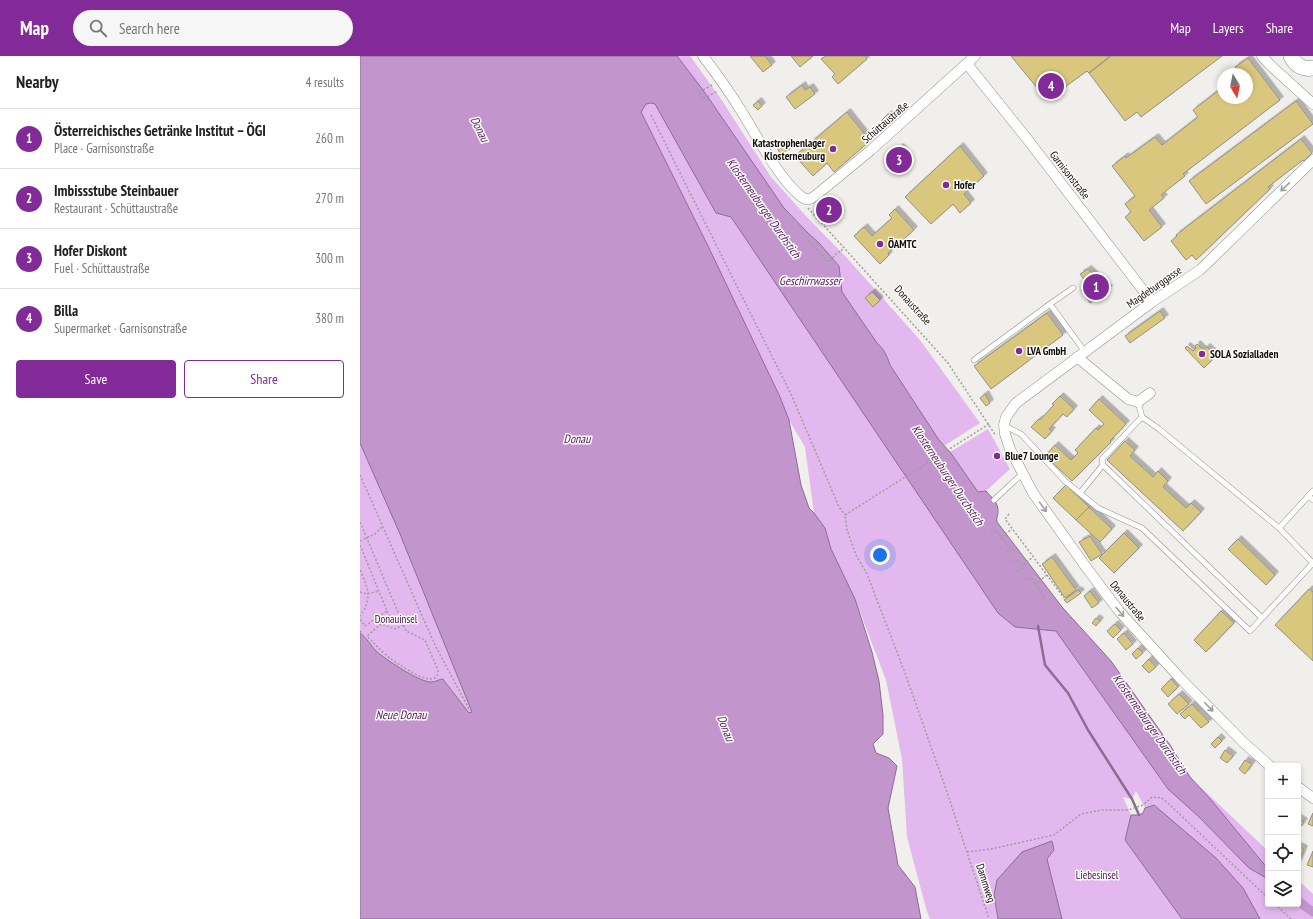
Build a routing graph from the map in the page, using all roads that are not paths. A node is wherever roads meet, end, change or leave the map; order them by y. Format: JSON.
{"nodes":[{"id":1,"x":703,"y":56,"type":"edge"},
{"id":2,"x":976,"y":56,"type":"edge"},
{"id":3,"x":1262,"y":56,"type":"edge"},
{"id":4,"x":1291,"y":56,"type":"edge"},
{"id":5,"x":967,"y":64,"type":"junction"},
{"id":6,"x":1313,"y":68,"type":"edge"},
{"id":7,"x":1313,"y":104,"type":"edge"},
{"id":8,"x":1313,"y":160,"type":"edge"},
{"id":9,"x":1073,"y":288,"type":"dead end"},
{"id":10,"x":1152,"y":302,"type":"junction"},
{"id":11,"x":1050,"y":304,"type":"junction"},
{"id":12,"x":1081,"y":354,"type":"junction"},
{"id":13,"x":974,"y":360,"type":"dead end"},
{"id":14,"x":1150,"y":393,"type":"dead end"},
{"id":15,"x":1138,"y":402,"type":"junction"},
{"id":16,"x":1142,"y":417,"type":"junction"},
{"id":17,"x":1004,"y":425,"type":"junction"},
{"id":18,"x":1103,"y":465,"type":"junction"},
{"id":19,"x":1023,"y":474,"type":"junction"},
{"id":20,"x":1313,"y":491,"type":"edge"},
{"id":21,"x":1080,"y":493,"type":"junction"},
{"id":22,"x":1308,"y":496,"type":"junction"},
{"id":23,"x":994,"y":500,"type":"dead end"},
{"id":24,"x":1313,"y":500,"type":"edge"},
{"id":25,"x":1279,"y":528,"type":"junction"},
{"id":26,"x":1313,"y":563,"type":"edge"},
{"id":27,"x":1262,"y":618,"type":"junction"},
{"id":28,"x":1266,"y":763,"type":"edge"},
{"id":29,"x":1301,"y":789,"type":"edge"},
{"id":30,"x":1313,"y":798,"type":"edge"}],
"edges":[{"from":1,"to":5,"type":"street","name":"Schüttaustraße"},
{"from":2,"to":5,"type":"street","name":"Schüttaustraße"},
{"from":3,"to":7,"type":"street"},
{"from":4,"to":6,"type":"main road"},
{"from":5,"to":10,"type":"street","name":"Garnisonstraße"},
{"from":8,"to":10,"type":"street","name":"Magdeburggasse","one_way":true},
{"from":9,"to":11,"type":"lane"},
{"from":10,"to":12,"type":"street","name":"Magdeburggasse"},
{"from":11,"to":12,"type":"lane"},
{"from":11,"to":13,"type":"lane"},
{"from":12,"to":15,"type":"street"},
{"from":12,"to":17,"type":"street","name":"Magdeburggasse"},
{"from":14,"to":15,"type":"street"},
{"from":15,"to":16,"type":"lane"},
{"from":16,"to":18,"type":"lane"},
{"from":16,"to":25,"type":"lane"},
{"from":17,"to":19,"type":"street","name":"Donaustraße"},
{"from":17,"to":21,"type":"lane"},
{"from":18,"to":21,"type":"lane"},
{"from":18,"to":27,"type":"lane"},
{"from":19,"to":23,"type":"lane"},
{"from":19,"to":28,"type":"street","name":"Donaustraße","one_way":true},
{"from":20,"to":22,"type":"lane"},
{"from":21,"to":27,"type":"lane"},
{"from":22,"to":24,"type":"lane"},
{"from":22,"to":25,"type":"lane"},
{"from":25,"to":26,"type":"lane"},
{"from":26,"to":27,"type":"lane"},
{"from":29,"to":30,"type":"street"}]}
